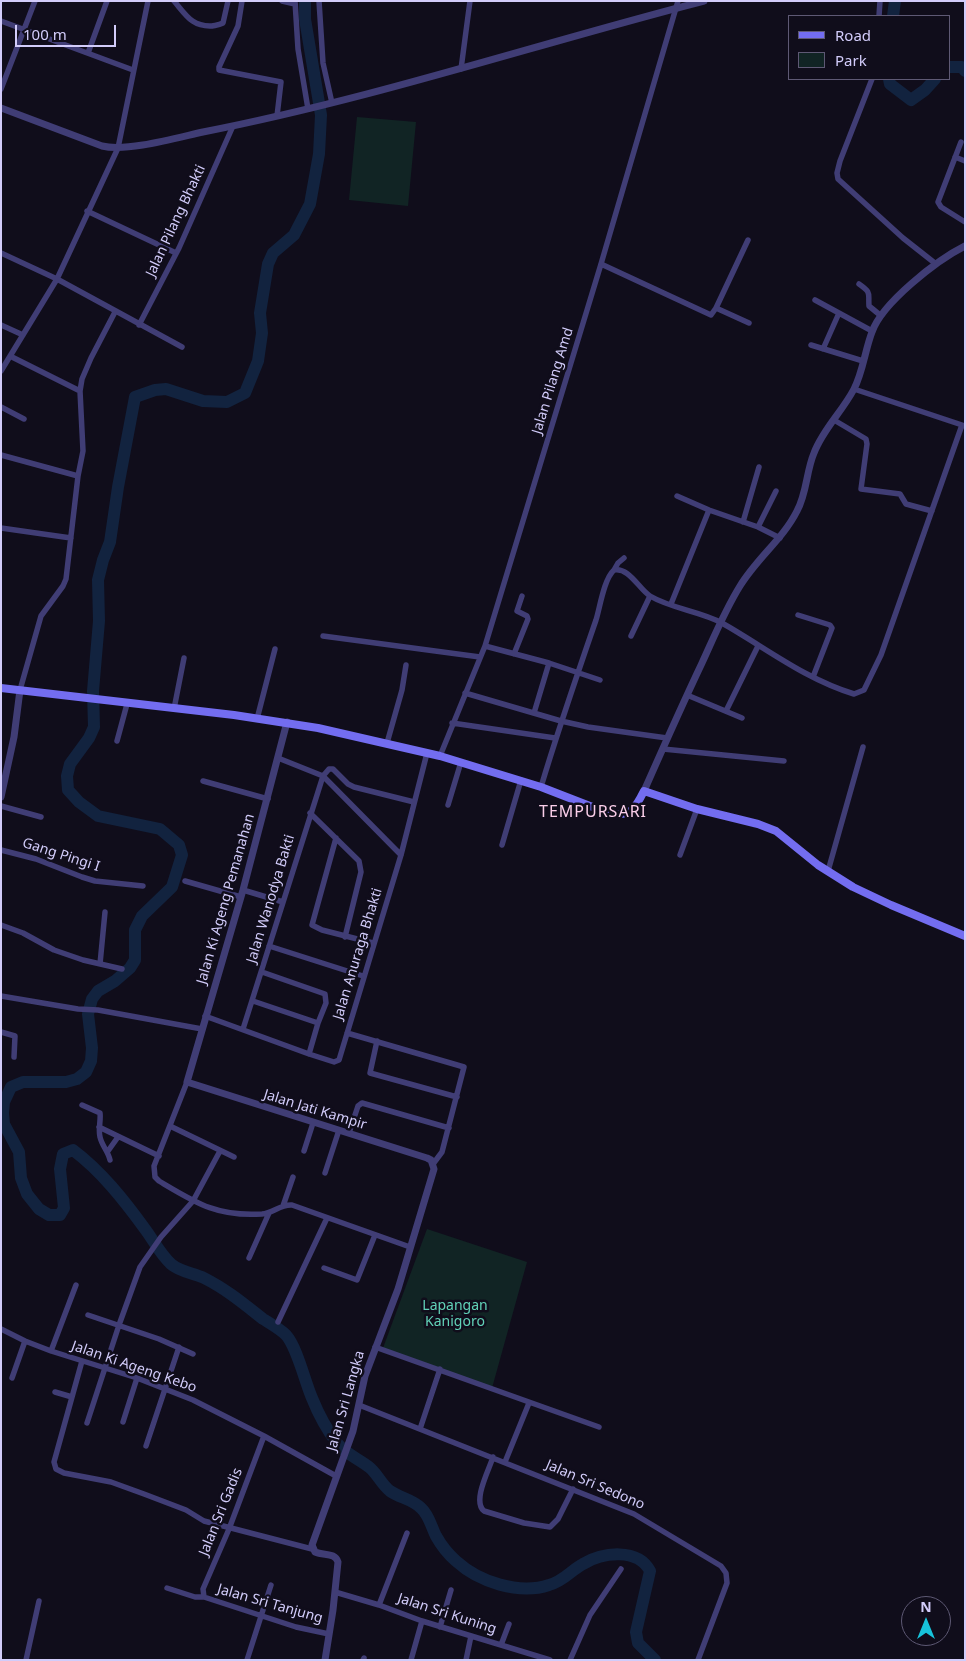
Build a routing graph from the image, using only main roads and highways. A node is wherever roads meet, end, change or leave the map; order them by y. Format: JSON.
{"nodes":[{"id":1,"x":1,"y":688,"type":"edge"},
{"id":2,"x":965,"y":936,"type":"edge"}],
"edges":[{"from":1,"to":2,"type":"main road"}]}
